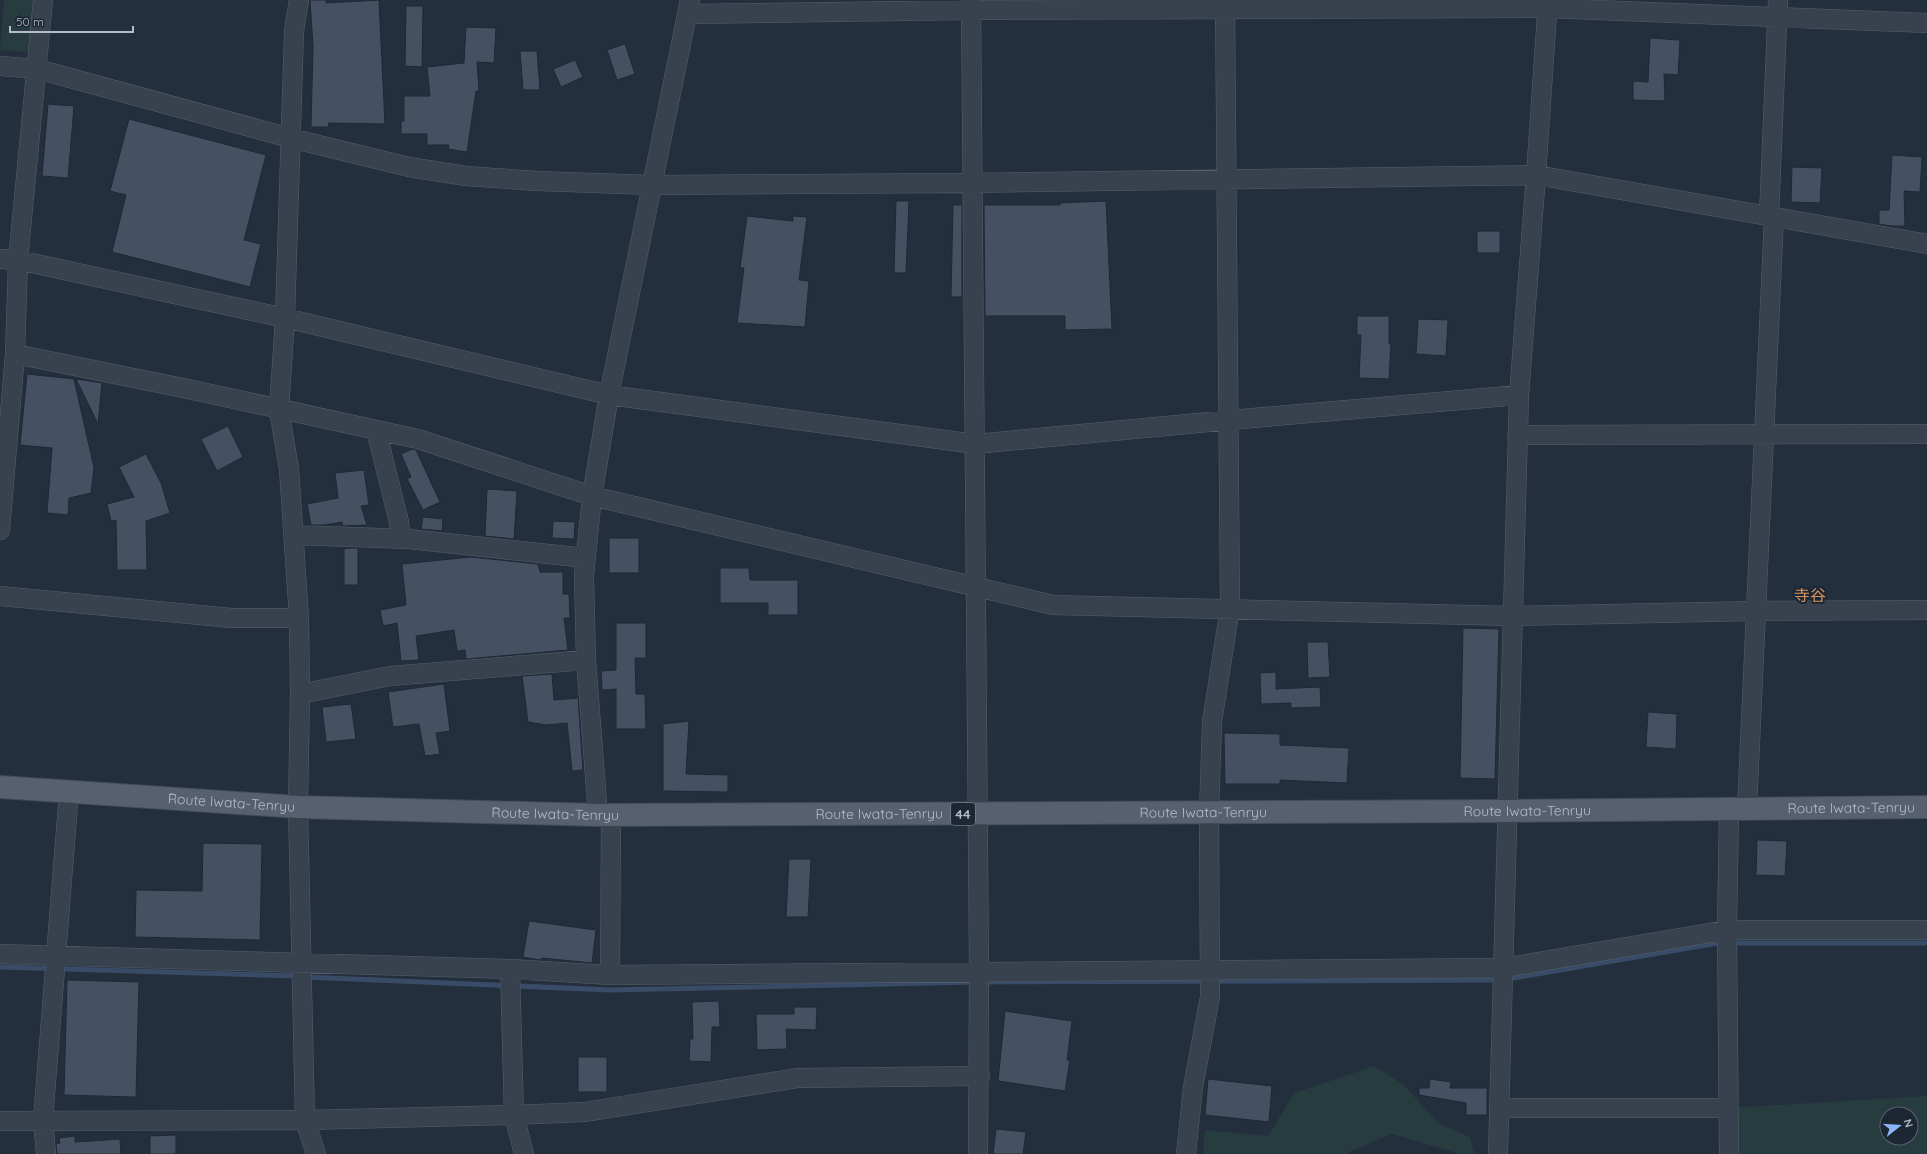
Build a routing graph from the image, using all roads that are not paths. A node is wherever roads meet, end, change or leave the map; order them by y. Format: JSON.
{"nodes":[{"id":1,"x":43,"y":0,"type":"edge"},
{"id":2,"x":299,"y":0,"type":"edge"},
{"id":3,"x":1548,"y":4,"type":"edge"},
{"id":4,"x":971,"y":5,"type":"edge"},
{"id":5,"x":1225,"y":5,"type":"edge"},
{"id":6,"x":688,"y":7,"type":"edge"},
{"id":7,"x":1778,"y":9,"type":"edge"},
{"id":8,"x":1927,"y":23,"type":"edge"},
{"id":9,"x":0,"y":66,"type":"edge"},
{"id":10,"x":37,"y":69,"type":"junction"},
{"id":11,"x":290,"y":138,"type":"junction"},
{"id":12,"x":1536,"y":175,"type":"junction"},
{"id":13,"x":1228,"y":179,"type":"junction"},
{"id":14,"x":973,"y":183,"type":"junction"},
{"id":15,"x":652,"y":185,"type":"junction"},
{"id":16,"x":1771,"y":217,"type":"junction"},
{"id":17,"x":1927,"y":244,"type":"edge"},
{"id":18,"x":9,"y":259,"type":"edge"},
{"id":19,"x":285,"y":318,"type":"junction"},
{"id":20,"x":15,"y":354,"type":"junction"},
{"id":21,"x":610,"y":395,"type":"junction"},
{"id":22,"x":1519,"y":395,"type":"junction"},
{"id":23,"x":279,"y":410,"type":"junction"},
{"id":24,"x":1230,"y":420,"type":"junction"},
{"id":25,"x":376,"y":430,"type":"junction"},
{"id":26,"x":4,"y":431,"type":"edge"},
{"id":27,"x":1927,"y":434,"type":"edge"},
{"id":28,"x":1518,"y":435,"type":"junction"},
{"id":29,"x":1764,"y":435,"type":"junction"},
{"id":30,"x":975,"y":444,"type":"junction"},
{"id":31,"x":592,"y":496,"type":"junction"},
{"id":32,"x":0,"y":530,"type":"edge"},
{"id":33,"x":294,"y":535,"type":"junction"},
{"id":34,"x":401,"y":539,"type":"junction"},
{"id":35,"x":586,"y":558,"type":"junction"},
{"id":36,"x":976,"y":588,"type":"junction"},
{"id":37,"x":0,"y":596,"type":"edge"},
{"id":38,"x":1230,"y":608,"type":"junction"},
{"id":39,"x":1927,"y":610,"type":"edge"},
{"id":40,"x":1756,"y":611,"type":"junction"},
{"id":41,"x":1513,"y":616,"type":"junction"},
{"id":42,"x":299,"y":618,"type":"junction"},
{"id":43,"x":586,"y":660,"type":"junction"},
{"id":44,"x":300,"y":694,"type":"junction"},
{"id":45,"x":0,"y":787,"type":"edge"},
{"id":46,"x":69,"y":792,"type":"junction"},
{"id":47,"x":298,"y":807,"type":"junction"},
{"id":48,"x":1927,"y":807,"type":"edge"},
{"id":49,"x":1738,"y":809,"type":"junction"},
{"id":50,"x":1508,"y":811,"type":"junction"},
{"id":51,"x":1209,"y":812,"type":"junction"},
{"id":52,"x":978,"y":814,"type":"junction"},
{"id":53,"x":604,"y":815,"type":"junction"},
{"id":54,"x":1727,"y":930,"type":"junction"},
{"id":55,"x":1927,"y":930,"type":"edge"},
{"id":56,"x":0,"y":954,"type":"edge"},
{"id":57,"x":57,"y":955,"type":"junction"},
{"id":58,"x":302,"y":962,"type":"junction"},
{"id":59,"x":510,"y":968,"type":"junction"},
{"id":60,"x":1503,"y":968,"type":"junction"},
{"id":61,"x":1210,"y":969,"type":"junction"},
{"id":62,"x":980,"y":971,"type":"junction"},
{"id":63,"x":610,"y":975,"type":"junction"},
{"id":64,"x":980,"y":1076,"type":"junction"},
{"id":65,"x":1499,"y":1108,"type":"junction"},
{"id":66,"x":1728,"y":1108,"type":"junction"},
{"id":67,"x":514,"y":1115,"type":"junction"},
{"id":68,"x":43,"y":1120,"type":"junction"},
{"id":69,"x":305,"y":1120,"type":"junction"},
{"id":70,"x":0,"y":1121,"type":"edge"},
{"id":71,"x":46,"y":1154,"type":"edge"},
{"id":72,"x":316,"y":1154,"type":"edge"},
{"id":73,"x":524,"y":1154,"type":"edge"},
{"id":74,"x":978,"y":1154,"type":"edge"},
{"id":75,"x":1186,"y":1154,"type":"edge"},
{"id":76,"x":1498,"y":1154,"type":"edge"},
{"id":77,"x":1729,"y":1154,"type":"edge"}],
"edges":[{"from":1,"to":10,"type":"street"},
{"from":2,"to":11,"type":"street"},
{"from":3,"to":5,"type":"street"},
{"from":3,"to":7,"type":"street"},
{"from":3,"to":12,"type":"street"},
{"from":4,"to":5,"type":"street"},
{"from":4,"to":6,"type":"street"},
{"from":4,"to":14,"type":"street"},
{"from":5,"to":13,"type":"street"},
{"from":6,"to":15,"type":"street"},
{"from":7,"to":8,"type":"street"},
{"from":7,"to":16,"type":"street"},
{"from":9,"to":10,"type":"street"},
{"from":10,"to":11,"type":"street"},
{"from":10,"to":18,"type":"street"},
{"from":11,"to":15,"type":"street"},
{"from":11,"to":19,"type":"street"},
{"from":12,"to":13,"type":"street"},
{"from":12,"to":16,"type":"street"},
{"from":12,"to":22,"type":"street"},
{"from":13,"to":14,"type":"street"},
{"from":13,"to":24,"type":"street"},
{"from":14,"to":15,"type":"street"},
{"from":14,"to":30,"type":"street"},
{"from":15,"to":21,"type":"street"},
{"from":16,"to":17,"type":"street"},
{"from":16,"to":29,"type":"street"},
{"from":18,"to":19,"type":"street"},
{"from":18,"to":20,"type":"street"},
{"from":19,"to":21,"type":"street"},
{"from":19,"to":23,"type":"street"},
{"from":20,"to":23,"type":"street"},
{"from":20,"to":26,"type":"street"},
{"from":21,"to":30,"type":"street"},
{"from":21,"to":31,"type":"street"},
{"from":22,"to":24,"type":"street"},
{"from":22,"to":28,"type":"street"},
{"from":23,"to":25,"type":"street"},
{"from":23,"to":33,"type":"street"},
{"from":24,"to":30,"type":"street"},
{"from":24,"to":38,"type":"street"},
{"from":25,"to":31,"type":"street"},
{"from":25,"to":34,"type":"street"},
{"from":26,"to":32,"type":"street"},
{"from":27,"to":29,"type":"street"},
{"from":28,"to":29,"type":"street"},
{"from":28,"to":41,"type":"street"},
{"from":29,"to":40,"type":"street"},
{"from":30,"to":36,"type":"street"},
{"from":31,"to":35,"type":"street"},
{"from":31,"to":36,"type":"street"},
{"from":33,"to":34,"type":"street"},
{"from":33,"to":42,"type":"street"},
{"from":34,"to":35,"type":"street"},
{"from":35,"to":43,"type":"street"},
{"from":36,"to":38,"type":"street"},
{"from":36,"to":52,"type":"street"},
{"from":37,"to":42,"type":"street"},
{"from":38,"to":41,"type":"street"},
{"from":38,"to":51,"type":"street"},
{"from":39,"to":40,"type":"street"},
{"from":40,"to":41,"type":"street"},
{"from":40,"to":49,"type":"street"},
{"from":41,"to":50,"type":"street"},
{"from":42,"to":44,"type":"street"},
{"from":43,"to":44,"type":"street"},
{"from":43,"to":53,"type":"street"},
{"from":44,"to":47,"type":"street"},
{"from":45,"to":46,"type":"main road","name":"Route Iwata-Tenryu","number":"44"},
{"from":46,"to":47,"type":"main road","name":"Route Iwata-Tenryu","number":"44"},
{"from":46,"to":57,"type":"street"},
{"from":47,"to":53,"type":"main road","name":"Route Iwata-Tenryu","number":"44"},
{"from":47,"to":58,"type":"street"},
{"from":48,"to":49,"type":"main road","name":"Route Iwata-Tenryu","number":"44"},
{"from":49,"to":50,"type":"main road","name":"Route Iwata-Tenryu","number":"44"},
{"from":49,"to":54,"type":"street"},
{"from":50,"to":51,"type":"main road","name":"Route Iwata-Tenryu","number":"44"},
{"from":50,"to":60,"type":"street"},
{"from":51,"to":52,"type":"main road","name":"Route Iwata-Tenryu","number":"44"},
{"from":51,"to":61,"type":"street"},
{"from":52,"to":53,"type":"main road","name":"Route Iwata-Tenryu","number":"44"},
{"from":52,"to":62,"type":"street"},
{"from":53,"to":63,"type":"street"},
{"from":54,"to":55,"type":"street"},
{"from":54,"to":60,"type":"street"},
{"from":54,"to":66,"type":"street"},
{"from":56,"to":57,"type":"street"},
{"from":57,"to":58,"type":"street"},
{"from":57,"to":68,"type":"street"},
{"from":58,"to":59,"type":"street"},
{"from":58,"to":69,"type":"street"},
{"from":59,"to":63,"type":"street"},
{"from":59,"to":67,"type":"street"},
{"from":60,"to":61,"type":"street"},
{"from":60,"to":65,"type":"street"},
{"from":61,"to":62,"type":"street"},
{"from":61,"to":75,"type":"street"},
{"from":62,"to":63,"type":"street"},
{"from":62,"to":64,"type":"street"},
{"from":64,"to":67,"type":"street"},
{"from":64,"to":74,"type":"street"},
{"from":65,"to":66,"type":"street"},
{"from":65,"to":76,"type":"street"},
{"from":66,"to":77,"type":"street"},
{"from":67,"to":69,"type":"street"},
{"from":67,"to":73,"type":"street"},
{"from":68,"to":69,"type":"street"},
{"from":68,"to":70,"type":"street"},
{"from":68,"to":71,"type":"street"},
{"from":69,"to":72,"type":"street"}]}
